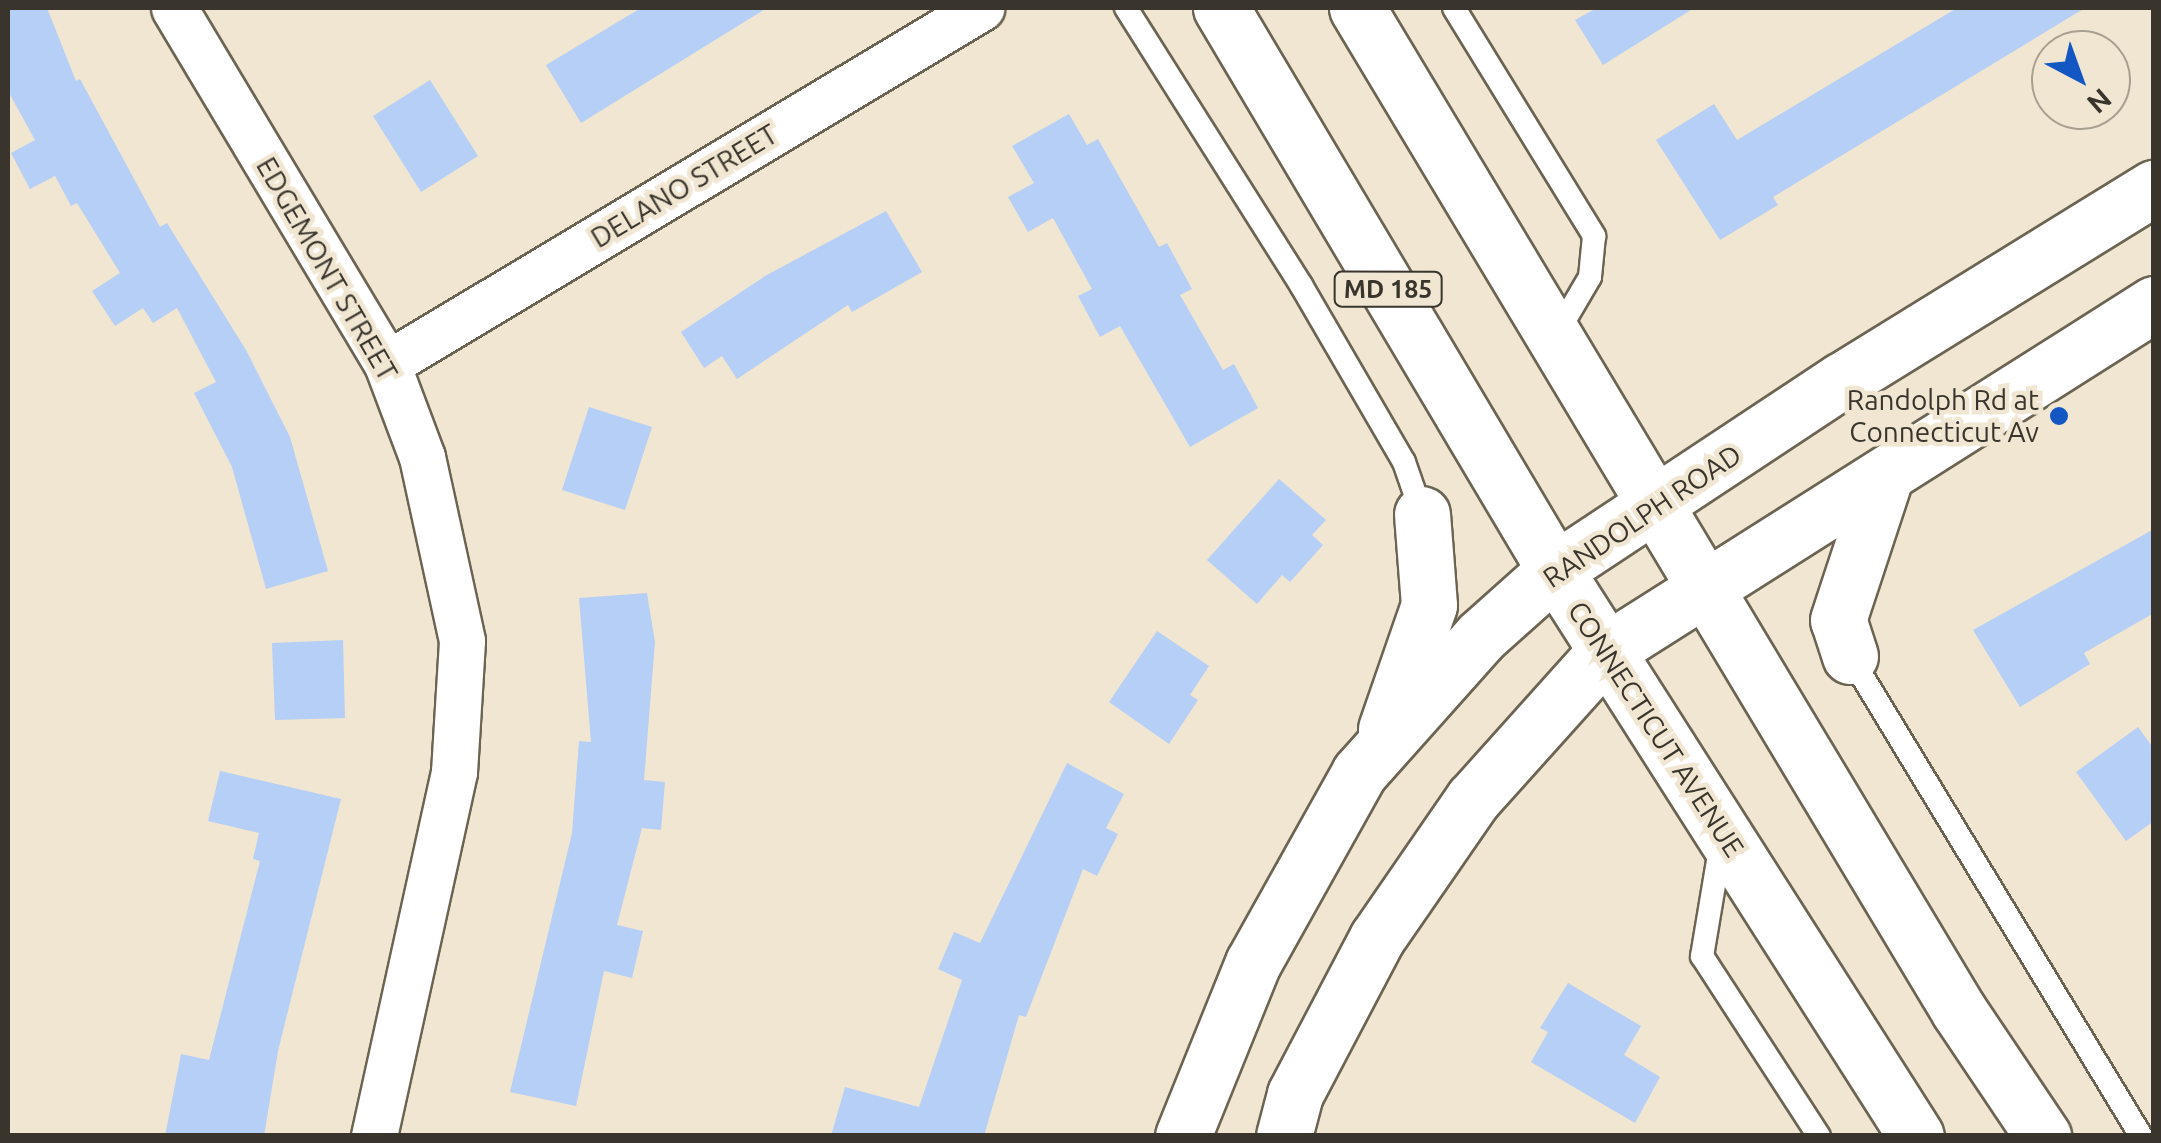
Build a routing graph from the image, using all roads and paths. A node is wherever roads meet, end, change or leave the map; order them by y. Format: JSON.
{"nodes":[{"id":1,"x":174,"y":8,"type":"edge"},
{"id":2,"x":981,"y":8,"type":"edge"},
{"id":3,"x":1126,"y":8,"type":"edge"},
{"id":4,"x":1222,"y":8,"type":"edge"},
{"id":5,"x":1358,"y":8,"type":"edge"},
{"id":6,"x":1454,"y":8,"type":"edge"},
{"id":7,"x":2154,"y":188,"type":"edge"},
{"id":8,"x":2154,"y":304,"type":"edge"},
{"id":9,"x":1554,"y":338,"type":"junction"},
{"id":10,"x":387,"y":364,"type":"junction"},
{"id":11,"x":1886,"y":477,"type":"junction"},
{"id":12,"x":1654,"y":508,"type":"junction"},
{"id":13,"x":1422,"y":514,"type":"joint"},
{"id":14,"x":1554,"y":570,"type":"junction"},
{"id":15,"x":1705,"y":594,"type":"junction"},
{"id":16,"x":1606,"y":651,"type":"junction"},
{"id":17,"x":1850,"y":656,"type":"joint"},
{"id":18,"x":1380,"y":748,"type":"junction"},
{"id":19,"x":1722,"y":834,"type":"junction"},
{"id":20,"x":374,"y":1136,"type":"edge"},
{"id":21,"x":1183,"y":1136,"type":"edge"},
{"id":22,"x":1284,"y":1136,"type":"edge"},
{"id":23,"x":1818,"y":1136,"type":"edge"},
{"id":24,"x":1916,"y":1136,"type":"edge"},
{"id":25,"x":2043,"y":1136,"type":"edge"},
{"id":26,"x":2141,"y":1136,"type":"edge"}],
"edges":[{"from":1,"to":10,"type":"street","name":"EDGEMONT STREET"},
{"from":2,"to":10,"type":"street","name":"DELANO STREET"},
{"from":3,"to":13,"type":"lane"},
{"from":4,"to":14,"type":"main road","name":"CONNECTICUT AVENUE","number":"MD 185"},
{"from":5,"to":9,"type":"main road"},
{"from":6,"to":9,"type":"lane"},
{"from":7,"to":12,"type":"main road","name":"RANDOLPH ROAD"},
{"from":8,"to":11,"type":"main road"},
{"from":9,"to":12,"type":"main road"},
{"from":10,"to":20,"type":"street","name":"EDGEMONT STREET"},
{"from":11,"to":15,"type":"main road"},
{"from":11,"to":17,"type":"main road"},
{"from":12,"to":14,"type":"main road","name":"RANDOLPH ROAD"},
{"from":12,"to":15,"type":"main road"},
{"from":13,"to":18,"type":"main road"},
{"from":14,"to":16,"type":"main road","name":"CONNECTICUT AVENUE","number":"MD 185"},
{"from":14,"to":18,"type":"main road","name":"RANDOLPH ROAD"},
{"from":15,"to":16,"type":"main road"},
{"from":15,"to":25,"type":"main road"},
{"from":16,"to":19,"type":"main road","name":"CONNECTICUT AVENUE","number":"MD 185"},
{"from":16,"to":22,"type":"main road"},
{"from":17,"to":26,"type":"lane"},
{"from":18,"to":21,"type":"main road","name":"RANDOLPH ROAD"},
{"from":19,"to":23,"type":"lane"},
{"from":19,"to":24,"type":"main road","name":"CONNECTICUT AVENUE","number":"MD 185"}]}
